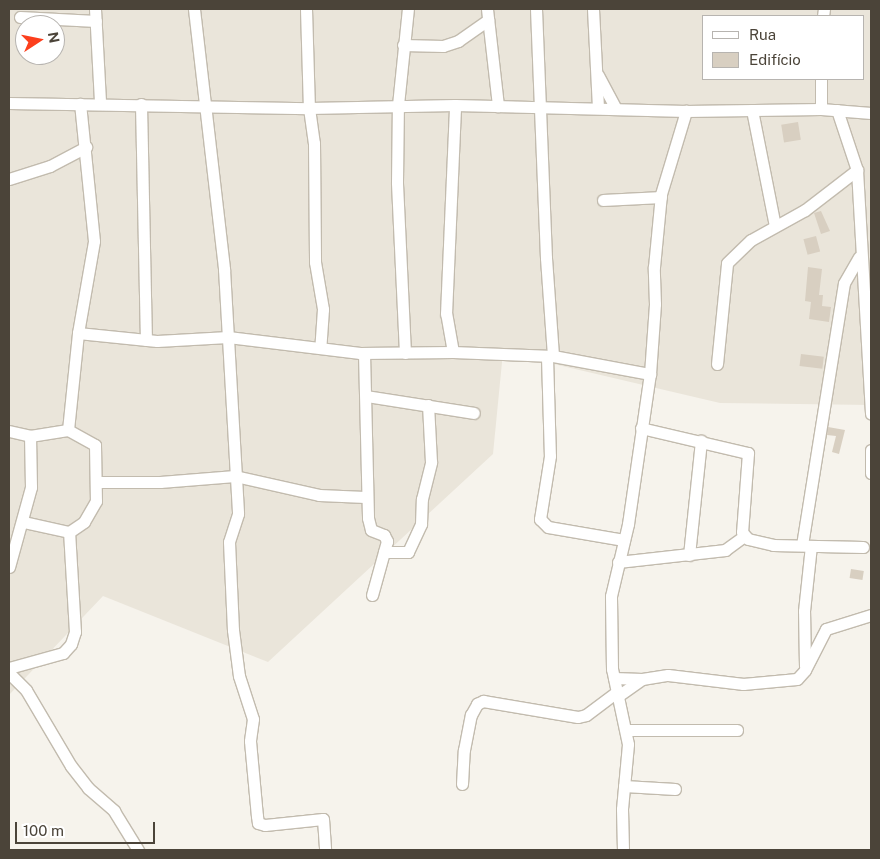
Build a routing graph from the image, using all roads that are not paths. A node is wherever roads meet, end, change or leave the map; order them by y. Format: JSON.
{"nodes":[{"id":1,"x":95,"y":9,"type":"edge"},
{"id":2,"x":194,"y":9,"type":"edge"},
{"id":3,"x":306,"y":9,"type":"edge"},
{"id":4,"x":408,"y":9,"type":"edge"},
{"id":5,"x":536,"y":9,"type":"edge"},
{"id":6,"x":593,"y":9,"type":"edge"},
{"id":7,"x":488,"y":14,"type":"edge"},
{"id":8,"x":65,"y":19,"type":"edge"},
{"id":9,"x":96,"y":21,"type":"junction"},
{"id":10,"x":404,"y":45,"type":"junction"},
{"id":11,"x":597,"y":73,"type":"junction"},
{"id":12,"x":821,"y":80,"type":"edge"},
{"id":13,"x":100,"y":102,"type":"junction"},
{"id":14,"x":9,"y":103,"type":"edge"},
{"id":15,"x":80,"y":104,"type":"junction"},
{"id":16,"x":141,"y":104,"type":"junction"},
{"id":17,"x":398,"y":105,"type":"junction"},
{"id":18,"x":455,"y":105,"type":"junction"},
{"id":19,"x":204,"y":106,"type":"junction"},
{"id":20,"x":498,"y":106,"type":"junction"},
{"id":21,"x":540,"y":107,"type":"junction"},
{"id":22,"x":598,"y":107,"type":"junction"},
{"id":23,"x":309,"y":108,"type":"junction"},
{"id":24,"x":821,"y":108,"type":"junction"},
{"id":25,"x":616,"y":109,"type":"junction"},
{"id":26,"x":752,"y":110,"type":"junction"},
{"id":27,"x":837,"y":110,"type":"junction"},
{"id":28,"x":686,"y":111,"type":"junction"},
{"id":29,"x":871,"y":113,"type":"edge"},
{"id":30,"x":86,"y":147,"type":"junction"},
{"id":31,"x":857,"y":170,"type":"junction"},
{"id":32,"x":9,"y":179,"type":"edge"},
{"id":33,"x":661,"y":197,"type":"junction"},
{"id":34,"x":602,"y":200,"type":"dead end"},
{"id":35,"x":775,"y":226,"type":"junction"},
{"id":36,"x":860,"y":257,"type":"junction"},
{"id":37,"x":78,"y":333,"type":"junction"},
{"id":38,"x":228,"y":337,"type":"junction"},
{"id":39,"x":146,"y":340,"type":"junction"},
{"id":40,"x":320,"y":348,"type":"junction"},
{"id":41,"x":453,"y":352,"type":"junction"},
{"id":42,"x":364,"y":353,"type":"junction"},
{"id":43,"x":405,"y":353,"type":"junction"},
{"id":44,"x":550,"y":356,"type":"junction"},
{"id":45,"x":717,"y":364,"type":"dead end"},
{"id":46,"x":650,"y":374,"type":"junction"},
{"id":47,"x":366,"y":396,"type":"junction"},
{"id":48,"x":428,"y":405,"type":"junction"},
{"id":49,"x":474,"y":413,"type":"dead end"},
{"id":50,"x":871,"y":414,"type":"edge"},
{"id":51,"x":641,"y":428,"type":"junction"},
{"id":52,"x":9,"y":430,"type":"edge"},
{"id":53,"x":68,"y":430,"type":"junction"},
{"id":54,"x":30,"y":436,"type":"junction"},
{"id":55,"x":701,"y":441,"type":"junction"},
{"id":56,"x":871,"y":450,"type":"edge"},
{"id":57,"x":871,"y":473,"type":"edge"},
{"id":58,"x":235,"y":476,"type":"junction"},
{"id":59,"x":97,"y":482,"type":"junction"},
{"id":60,"x":366,"y":497,"type":"junction"},
{"id":61,"x":23,"y":522,"type":"junction"},
{"id":62,"x":69,"y":532,"type":"junction"},
{"id":63,"x":744,"y":536,"type":"junction"},
{"id":64,"x":624,"y":540,"type":"junction"},
{"id":65,"x":806,"y":545,"type":"junction"},
{"id":66,"x":863,"y":547,"type":"dead end"},
{"id":67,"x":384,"y":552,"type":"junction"},
{"id":68,"x":688,"y":555,"type":"junction"},
{"id":69,"x":618,"y":562,"type":"junction"},
{"id":70,"x":9,"y":567,"type":"edge"},
{"id":71,"x":372,"y":595,"type":"dead end"},
{"id":72,"x":871,"y":614,"type":"edge"},
{"id":73,"x":9,"y":668,"type":"edge"},
{"id":74,"x":805,"y":670,"type":"junction"},
{"id":75,"x":9,"y":673,"type":"edge"},
{"id":76,"x":614,"y":678,"type":"junction"},
{"id":77,"x":642,"y":679,"type":"junction"},
{"id":78,"x":618,"y":694,"type":"junction"},
{"id":79,"x":626,"y":730,"type":"junction"},
{"id":80,"x":737,"y":730,"type":"dead end"},
{"id":81,"x":462,"y":784,"type":"dead end"},
{"id":82,"x":624,"y":786,"type":"junction"},
{"id":83,"x":675,"y":789,"type":"dead end"},
{"id":84,"x":133,"y":847,"type":"edge"},
{"id":85,"x":325,"y":850,"type":"edge"},
{"id":86,"x":623,"y":850,"type":"edge"}],
"edges":[{"from":1,"to":9,"type":"street"},
{"from":2,"to":19,"type":"street"},
{"from":3,"to":23,"type":"street"},
{"from":4,"to":10,"type":"street"},
{"from":5,"to":21,"type":"street"},
{"from":6,"to":11,"type":"street"},
{"from":7,"to":10,"type":"street"},
{"from":7,"to":20,"type":"street"},
{"from":8,"to":9,"type":"street"},
{"from":9,"to":13,"type":"street"},
{"from":10,"to":17,"type":"street"},
{"from":11,"to":22,"type":"street"},
{"from":11,"to":25,"type":"street"},
{"from":12,"to":24,"type":"street"},
{"from":13,"to":15,"type":"street"},
{"from":13,"to":16,"type":"street"},
{"from":14,"to":15,"type":"street"},
{"from":15,"to":30,"type":"street"},
{"from":16,"to":19,"type":"street"},
{"from":16,"to":39,"type":"street"},
{"from":17,"to":18,"type":"street"},
{"from":17,"to":23,"type":"street"},
{"from":17,"to":43,"type":"street"},
{"from":18,"to":20,"type":"street"},
{"from":18,"to":41,"type":"street"},
{"from":19,"to":23,"type":"street"},
{"from":19,"to":38,"type":"street"},
{"from":20,"to":21,"type":"street"},
{"from":21,"to":22,"type":"street"},
{"from":21,"to":44,"type":"street"},
{"from":22,"to":25,"type":"street"},
{"from":23,"to":40,"type":"street"},
{"from":24,"to":26,"type":"street"},
{"from":24,"to":27,"type":"street"},
{"from":25,"to":28,"type":"street"},
{"from":26,"to":28,"type":"street"},
{"from":26,"to":35,"type":"street"},
{"from":27,"to":29,"type":"street"},
{"from":27,"to":31,"type":"street"},
{"from":28,"to":33,"type":"street"},
{"from":30,"to":32,"type":"street"},
{"from":30,"to":37,"type":"street"},
{"from":31,"to":35,"type":"street"},
{"from":31,"to":36,"type":"street"},
{"from":33,"to":34,"type":"street"},
{"from":33,"to":46,"type":"street"},
{"from":35,"to":45,"type":"street"},
{"from":36,"to":50,"type":"street"},
{"from":36,"to":65,"type":"street"},
{"from":37,"to":39,"type":"street"},
{"from":37,"to":53,"type":"street"},
{"from":38,"to":39,"type":"street"},
{"from":38,"to":40,"type":"street"},
{"from":38,"to":58,"type":"street"},
{"from":40,"to":42,"type":"street"},
{"from":41,"to":43,"type":"street"},
{"from":41,"to":44,"type":"street"},
{"from":42,"to":43,"type":"street"},
{"from":42,"to":47,"type":"street"},
{"from":44,"to":46,"type":"street"},
{"from":44,"to":64,"type":"street"},
{"from":46,"to":51,"type":"street"},
{"from":47,"to":48,"type":"street"},
{"from":47,"to":60,"type":"street"},
{"from":48,"to":49,"type":"street"},
{"from":48,"to":67,"type":"street"},
{"from":51,"to":55,"type":"street"},
{"from":51,"to":64,"type":"street"},
{"from":52,"to":54,"type":"street"},
{"from":53,"to":54,"type":"street"},
{"from":53,"to":59,"type":"street"},
{"from":54,"to":61,"type":"street"},
{"from":55,"to":63,"type":"street"},
{"from":55,"to":68,"type":"street"},
{"from":56,"to":57,"type":"street"},
{"from":58,"to":59,"type":"street"},
{"from":58,"to":60,"type":"street"},
{"from":58,"to":85,"type":"street"},
{"from":59,"to":62,"type":"street"},
{"from":60,"to":67,"type":"street"},
{"from":61,"to":62,"type":"street"},
{"from":61,"to":70,"type":"street"},
{"from":62,"to":73,"type":"street"},
{"from":63,"to":65,"type":"street"},
{"from":63,"to":68,"type":"street"},
{"from":64,"to":69,"type":"street"},
{"from":65,"to":66,"type":"street"},
{"from":65,"to":74,"type":"street"},
{"from":67,"to":71,"type":"street"},
{"from":68,"to":69,"type":"street"},
{"from":69,"to":76,"type":"street"},
{"from":72,"to":74,"type":"street"},
{"from":74,"to":77,"type":"street"},
{"from":75,"to":84,"type":"street"},
{"from":76,"to":77,"type":"street"},
{"from":76,"to":78,"type":"street"},
{"from":77,"to":78,"type":"street"},
{"from":78,"to":79,"type":"street"},
{"from":78,"to":81,"type":"street"},
{"from":79,"to":80,"type":"street"},
{"from":79,"to":82,"type":"street"},
{"from":82,"to":83,"type":"street"},
{"from":82,"to":86,"type":"street"}]}
